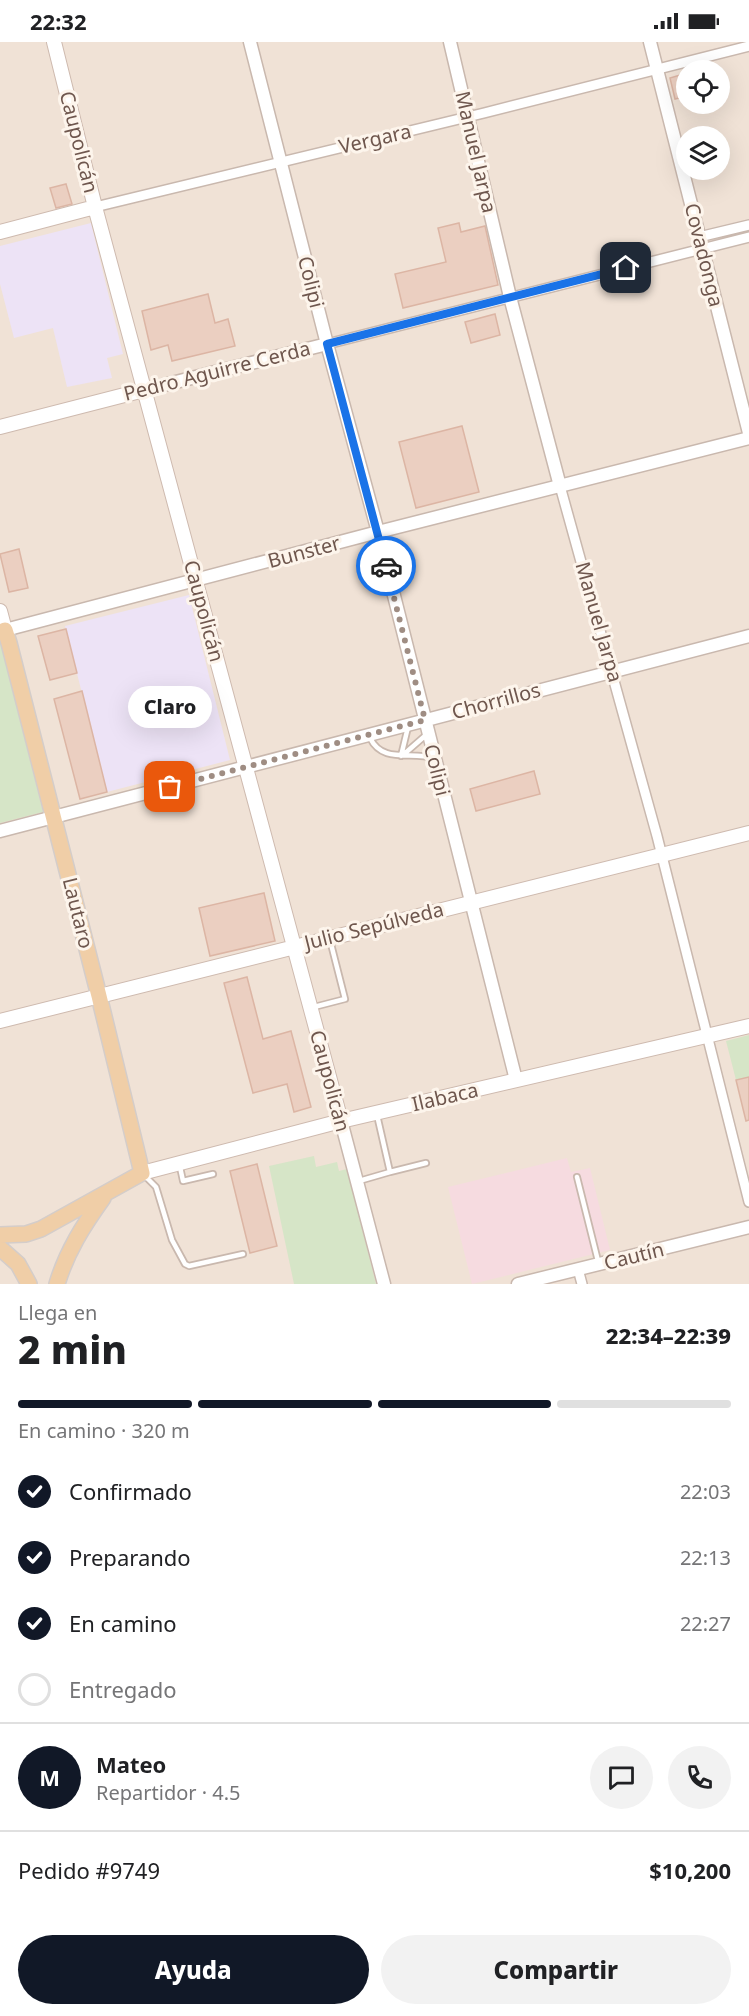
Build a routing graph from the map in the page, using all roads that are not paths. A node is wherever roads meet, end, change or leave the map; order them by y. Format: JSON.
{"nodes":[{"id":1,"x":54,"y":42,"type":"edge"},
{"id":2,"x":250,"y":42,"type":"edge"},
{"id":3,"x":450,"y":42,"type":"edge"},
{"id":4,"x":651,"y":42,"type":"edge"},
{"id":5,"x":749,"y":46,"type":"edge"},
{"id":6,"x":657,"y":69,"type":"junction"},
{"id":7,"x":468,"y":117,"type":"junction"},
{"id":8,"x":281,"y":162,"type":"junction"},
{"id":9,"x":95,"y":207,"type":"junction"},
{"id":10,"x":749,"y":225,"type":"edge"},
{"id":11,"x":0,"y":232,"type":"edge"},
{"id":12,"x":749,"y":237,"type":"edge"},
{"id":13,"x":700,"y":243,"type":"junction"},
{"id":14,"x":510,"y":297,"type":"junction"},
{"id":15,"x":327,"y":344,"type":"junction"},
{"id":16,"x":144,"y":390,"type":"junction"},
{"id":17,"x":0,"y":427,"type":"edge"},
{"id":18,"x":749,"y":433,"type":"edge"},
{"id":19,"x":749,"y":438,"type":"edge"},
{"id":20,"x":560,"y":486,"type":"junction"},
{"id":21,"x":378,"y":532,"type":"junction"},
{"id":22,"x":195,"y":580,"type":"junction"},
{"id":23,"x":0,"y":611,"type":"edge"},
{"id":24,"x":3,"y":631,"type":"edge"},
{"id":25,"x":749,"y":636,"type":"edge"},
{"id":26,"x":613,"y":670,"type":"junction"},
{"id":27,"x":425,"y":720,"type":"junction"},
{"id":28,"x":409,"y":724,"type":"junction"},
{"id":29,"x":428,"y":733,"type":"junction"},
{"id":30,"x":369,"y":735,"type":"junction"},
{"id":31,"x":401,"y":756,"type":"junction"},
{"id":32,"x":434,"y":758,"type":"junction"},
{"id":33,"x":246,"y":767,"type":"junction"},
{"id":34,"x":54,"y":818,"type":"junction"},
{"id":35,"x":0,"y":831,"type":"edge"},
{"id":36,"x":749,"y":833,"type":"edge"},
{"id":37,"x":662,"y":855,"type":"junction"},
{"id":38,"x":470,"y":902,"type":"junction"},
{"id":39,"x":329,"y":938,"type":"junction"},
{"id":40,"x":294,"y":946,"type":"junction"},
{"id":41,"x":99,"y":996,"type":"junction"},
{"id":42,"x":310,"y":1008,"type":"junction"},
{"id":43,"x":0,"y":1021,"type":"edge"},
{"id":44,"x":749,"y":1026,"type":"edge"},
{"id":45,"x":708,"y":1036,"type":"junction"},
{"id":46,"x":516,"y":1080,"type":"junction"},
{"id":47,"x":376,"y":1112,"type":"junction"},
{"id":48,"x":340,"y":1120,"type":"junction"},
{"id":49,"x":179,"y":1162,"type":"junction"},
{"id":50,"x":426,"y":1162,"type":"dead end"},
{"id":51,"x":390,"y":1172,"type":"junction"},
{"id":52,"x":142,"y":1173,"type":"junction"},
{"id":53,"x":213,"y":1174,"type":"dead end"},
{"id":54,"x":577,"y":1177,"type":"dead end"},
{"id":55,"x":357,"y":1182,"type":"junction"},
{"id":56,"x":104,"y":1196,"type":"junction"},
{"id":57,"x":749,"y":1202,"type":"edge"},
{"id":58,"x":749,"y":1227,"type":"edge"},
{"id":59,"x":0,"y":1235,"type":"edge"},
{"id":60,"x":0,"y":1248,"type":"edge"},
{"id":61,"x":243,"y":1254,"type":"dead end"},
{"id":62,"x":599,"y":1264,"type":"junction"},
{"id":63,"x":578,"y":1269,"type":"junction"},
{"id":64,"x":29,"y":1284,"type":"edge"},
{"id":65,"x":57,"y":1284,"type":"edge"},
{"id":66,"x":384,"y":1284,"type":"edge"},
{"id":67,"x":518,"y":1284,"type":"edge"},
{"id":68,"x":582,"y":1284,"type":"edge"}],
"edges":[{"from":1,"to":9,"type":"main road","name":"Caupolicán"},
{"from":2,"to":8,"type":"street","name":"Colipi"},
{"from":3,"to":7,"type":"street","name":"Manuel Jarpa"},
{"from":4,"to":6,"type":"street","name":"Covadonga"},
{"from":5,"to":6,"type":"street","name":"Vergara"},
{"from":6,"to":7,"type":"street","name":"Vergara"},
{"from":6,"to":13,"type":"street","name":"Covadonga"},
{"from":7,"to":8,"type":"street","name":"Vergara"},
{"from":7,"to":14,"type":"street","name":"Manuel Jarpa"},
{"from":8,"to":9,"type":"street","name":"Vergara"},
{"from":8,"to":15,"type":"street","name":"Colipi"},
{"from":9,"to":11,"type":"main road","name":"Vergara"},
{"from":9,"to":16,"type":"main road","name":"Caupolicán"},
{"from":10,"to":13,"type":"street","name":"Pedro Aguirre Cerda"},
{"from":12,"to":13,"type":"street","name":"Pedro Aguirre Cerda"},
{"from":13,"to":14,"type":"street","name":"Pedro Aguirre Cerda"},
{"from":13,"to":18,"type":"street","name":"Covadonga"},
{"from":14,"to":15,"type":"street","name":"Pedro Aguirre Cerda"},
{"from":14,"to":20,"type":"street","name":"Manuel Jarpa"},
{"from":15,"to":16,"type":"street","name":"Pedro Aguirre Cerda"},
{"from":15,"to":21,"type":"street","name":"Colipi"},
{"from":16,"to":17,"type":"main road","name":"Pedro Aguirre Cerda"},
{"from":16,"to":22,"type":"main road","name":"Caupolicán"},
{"from":19,"to":20,"type":"street","name":"Bunster"},
{"from":20,"to":21,"type":"street","name":"Bunster"},
{"from":20,"to":26,"type":"street","name":"Manuel Jarpa"},
{"from":21,"to":22,"type":"street","name":"Bunster"},
{"from":21,"to":27,"type":"street","name":"Colipi"},
{"from":22,"to":24,"type":"street","name":"Bunster"},
{"from":22,"to":33,"type":"main road","name":"Caupolicán"},
{"from":23,"to":24,"type":"main road","name":"Lautaro"},
{"from":24,"to":34,"type":"main road","name":"Lautaro"},
{"from":25,"to":26,"type":"street","name":"Chorrillos"},
{"from":26,"to":27,"type":"street","name":"Chorrillos"},
{"from":26,"to":37,"type":"street","name":"Manuel Jarpa"},
{"from":27,"to":28,"type":"street","name":"Chorrillos"},
{"from":27,"to":29,"type":"street","name":"Colipi"},
{"from":28,"to":30,"type":"street","name":"Chorrillos"},
{"from":28,"to":31,"type":"lane"},
{"from":29,"to":31,"type":"lane"},
{"from":29,"to":32,"type":"street","name":"Colipi"},
{"from":30,"to":31,"type":"lane"},
{"from":30,"to":33,"type":"street","name":"Chorrillos"},
{"from":31,"to":32,"type":"lane"},
{"from":32,"to":38,"type":"street","name":"Colipi"},
{"from":33,"to":34,"type":"street","name":"Chorrillos"},
{"from":33,"to":40,"type":"main road","name":"Caupolicán"},
{"from":34,"to":35,"type":"street","name":"Chorrillos"},
{"from":34,"to":41,"type":"main road","name":"Lautaro"},
{"from":36,"to":37,"type":"main road","name":"Julio Sepúlveda"},
{"from":37,"to":38,"type":"main road","name":"Julio Sepúlveda"},
{"from":37,"to":45,"type":"street","name":"Manuel Jarpa"},
{"from":38,"to":39,"type":"main road","name":"Julio Sepúlveda"},
{"from":38,"to":46,"type":"street","name":"Colipi"},
{"from":39,"to":40,"type":"main road","name":"Julio Sepúlveda"},
{"from":39,"to":42,"type":"lane"},
{"from":40,"to":41,"type":"main road","name":"Julio Sepúlveda"},
{"from":40,"to":42,"type":"main road","name":"Caupolicán"},
{"from":41,"to":43,"type":"main road","name":"Julio Sepúlveda"},
{"from":41,"to":52,"type":"main road","name":"Lautaro"},
{"from":42,"to":48,"type":"main road","name":"Caupolicán"},
{"from":44,"to":45,"type":"main road","name":"Ilabaca"},
{"from":45,"to":46,"type":"main road","name":"Ilabaca"},
{"from":45,"to":57,"type":"street","name":"Manuel Jarpa"},
{"from":46,"to":47,"type":"main road","name":"Ilabaca"},
{"from":47,"to":48,"type":"main road","name":"Ilabaca"},
{"from":47,"to":51,"type":"lane"},
{"from":48,"to":49,"type":"main road","name":"Ilabaca"},
{"from":48,"to":55,"type":"street","name":"Caupolicán"},
{"from":49,"to":52,"type":"main road","name":"Ilabaca"},
{"from":49,"to":53,"type":"lane"},
{"from":50,"to":51,"type":"lane"},
{"from":51,"to":55,"type":"lane"},
{"from":52,"to":56,"type":"main road"},
{"from":52,"to":61,"type":"lane"},
{"from":54,"to":62,"type":"lane"},
{"from":55,"to":66,"type":"street","name":"Caupolicán"},
{"from":56,"to":59,"type":"main road"},
{"from":56,"to":65,"type":"main road"},
{"from":58,"to":62,"type":"street","name":"Cautín"},
{"from":60,"to":64,"type":"main road"},
{"from":62,"to":63,"type":"street","name":"Cautín"},
{"from":63,"to":67,"type":"street","name":"Cautín"},
{"from":63,"to":68,"type":"street"}]}
